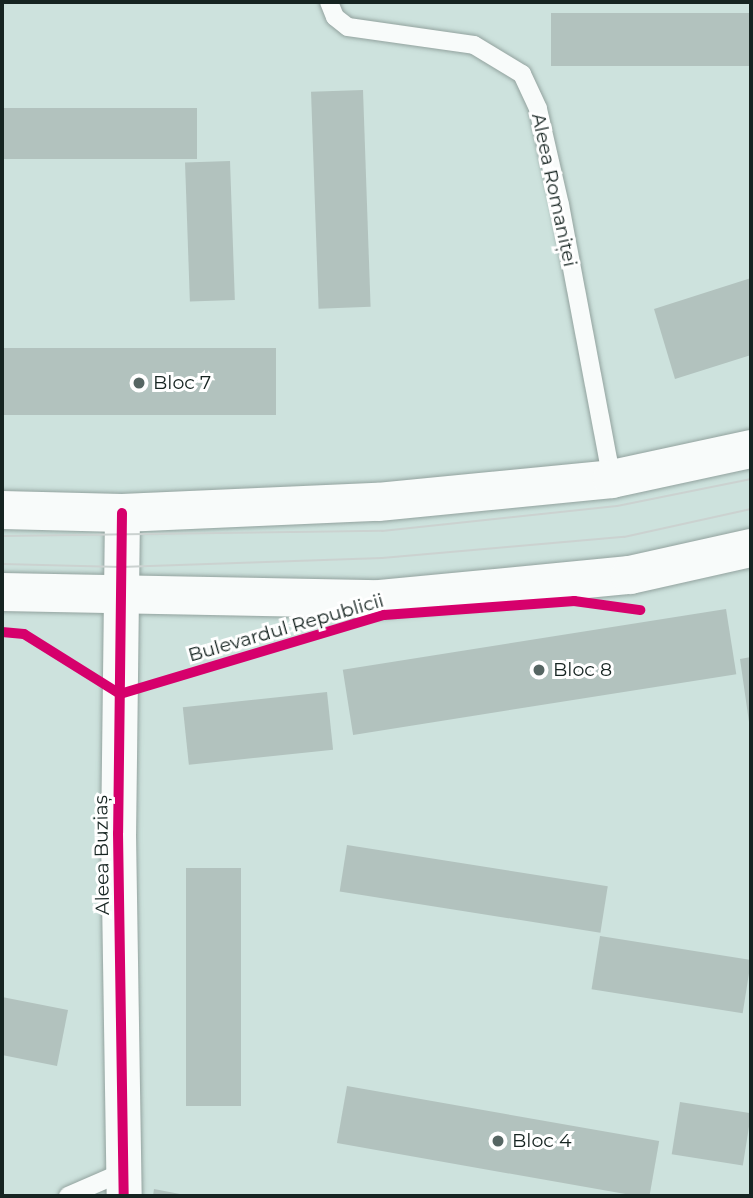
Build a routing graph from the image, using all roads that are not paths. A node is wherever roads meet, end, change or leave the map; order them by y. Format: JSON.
{"nodes":[{"id":1,"x":328,"y":2,"type":"edge"},
{"id":2,"x":751,"y":449,"type":"edge"},
{"id":3,"x":612,"y":479,"type":"junction"},
{"id":4,"x":2,"y":510,"type":"edge"},
{"id":5,"x":122,"y":513,"type":"junction"},
{"id":6,"x":751,"y":548,"type":"edge"},
{"id":7,"x":2,"y":592,"type":"edge"},
{"id":8,"x":121,"y":598,"type":"junction"},
{"id":9,"x":124,"y":1184,"type":"edge"},
{"id":10,"x":68,"y":1196,"type":"edge"}],
"edges":[{"from":1,"to":3,"type":"lane","name":"Aleea Romaniței"},
{"from":2,"to":3,"type":"main road"},
{"from":3,"to":5,"type":"main road"},
{"from":4,"to":5,"type":"main road"},
{"from":5,"to":8,"type":"street","name":"Aleea Buziaș"},
{"from":6,"to":8,"type":"main road","name":"Bulevardul Republicii"},
{"from":7,"to":8,"type":"main road","name":"Bulevardul Republicii"},
{"from":8,"to":9,"type":"street","name":"Aleea Buziaș"},
{"from":9,"to":10,"type":"lane"}]}
